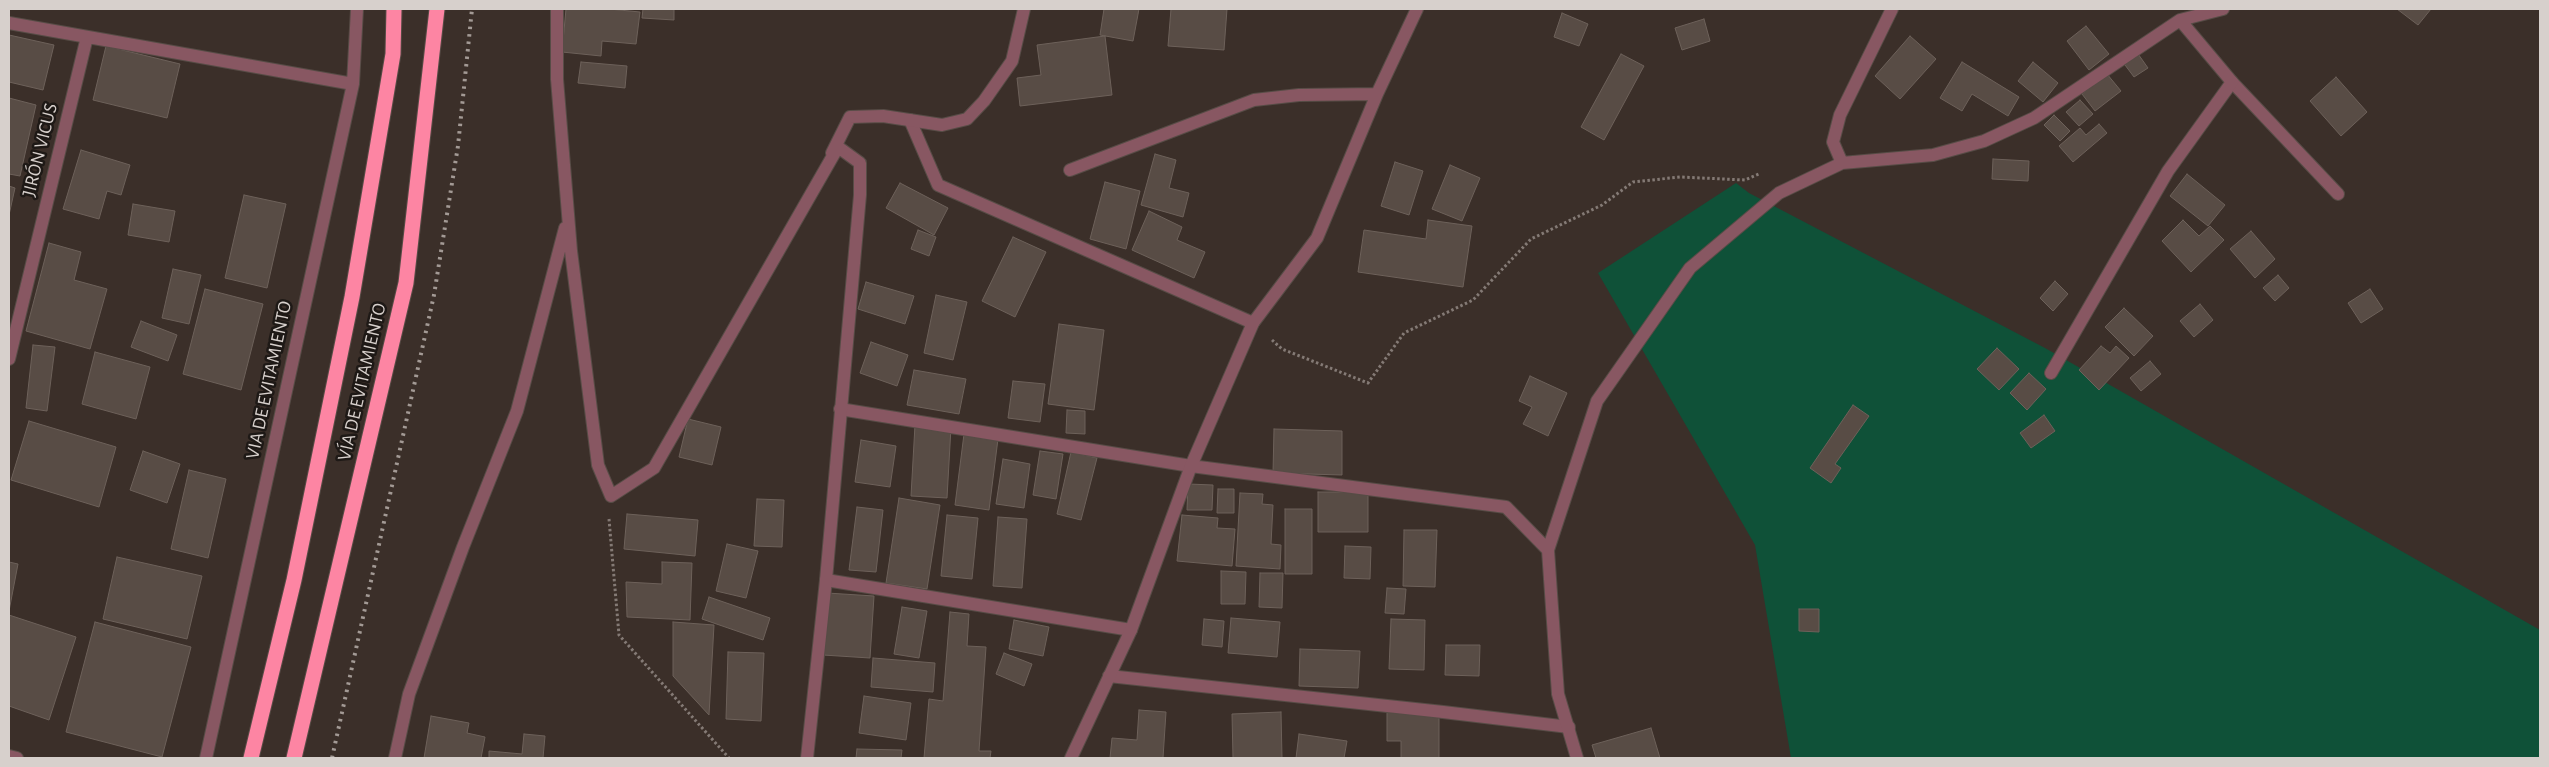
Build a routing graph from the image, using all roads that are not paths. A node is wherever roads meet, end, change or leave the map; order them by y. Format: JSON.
{"nodes":[{"id":1,"x":356,"y":9,"type":"edge"},
{"id":2,"x":394,"y":9,"type":"edge"},
{"id":3,"x":437,"y":9,"type":"edge"},
{"id":4,"x":557,"y":9,"type":"edge"},
{"id":5,"x":1024,"y":9,"type":"edge"},
{"id":6,"x":1417,"y":9,"type":"edge"},
{"id":7,"x":1892,"y":9,"type":"edge"},
{"id":8,"x":2223,"y":9,"type":"edge"},
{"id":9,"x":2180,"y":20,"type":"junction"},
{"id":10,"x":9,"y":23,"type":"edge"},
{"id":11,"x":87,"y":37,"type":"junction"},
{"id":12,"x":2232,"y":82,"type":"junction"},
{"id":13,"x":353,"y":84,"type":"junction"},
{"id":14,"x":1377,"y":94,"type":"junction"},
{"id":15,"x":910,"y":120,"type":"junction"},
{"id":16,"x":1842,"y":163,"type":"junction"},
{"id":17,"x":826,"y":166,"type":"junction"},
{"id":18,"x":1070,"y":170,"type":"dead end"},
{"id":19,"x":2338,"y":194,"type":"dead end"},
{"id":20,"x":568,"y":219,"type":"junction"},
{"id":21,"x":1254,"y":322,"type":"junction"},
{"id":22,"x":9,"y":359,"type":"edge"},
{"id":23,"x":2052,"y":374,"type":"dead end"},
{"id":24,"x":840,"y":409,"type":"junction"},
{"id":25,"x":1191,"y":466,"type":"junction"},
{"id":26,"x":1548,"y":550,"type":"junction"},
{"id":27,"x":826,"y":580,"type":"junction"},
{"id":28,"x":1131,"y":630,"type":"junction"},
{"id":29,"x":1109,"y":676,"type":"junction"},
{"id":30,"x":1569,"y":727,"type":"junction"},
{"id":31,"x":9,"y":756,"type":"edge"},
{"id":32,"x":17,"y":758,"type":"edge"},
{"id":33,"x":206,"y":758,"type":"edge"},
{"id":34,"x":251,"y":758,"type":"edge"},
{"id":35,"x":294,"y":758,"type":"edge"},
{"id":36,"x":395,"y":758,"type":"edge"},
{"id":37,"x":807,"y":758,"type":"edge"},
{"id":38,"x":1071,"y":758,"type":"edge"},
{"id":39,"x":1577,"y":758,"type":"edge"}],
"edges":[{"from":1,"to":13,"type":"street","name":"VIA DE EVITAMIENTO"},
{"from":2,"to":34,"type":"highway","name":"VÍA DE EVITAMIENTO"},
{"from":3,"to":35,"type":"highway","name":"VÍA DE EVITAMIENTO"},
{"from":4,"to":20,"type":"street"},
{"from":5,"to":15,"type":"street"},
{"from":6,"to":14,"type":"street"},
{"from":7,"to":16,"type":"street"},
{"from":8,"to":9,"type":"street"},
{"from":9,"to":12,"type":"street"},
{"from":9,"to":16,"type":"street"},
{"from":10,"to":11,"type":"street"},
{"from":11,"to":13,"type":"street"},
{"from":11,"to":22,"type":"street","name":"JIRÓN VICUS"},
{"from":12,"to":19,"type":"street"},
{"from":12,"to":23,"type":"street"},
{"from":13,"to":33,"type":"street","name":"VIA DE EVITAMIENTO"},
{"from":14,"to":18,"type":"street"},
{"from":14,"to":21,"type":"street"},
{"from":15,"to":17,"type":"street"},
{"from":15,"to":21,"type":"street"},
{"from":16,"to":26,"type":"street"},
{"from":17,"to":20,"type":"street"},
{"from":17,"to":24,"type":"street"},
{"from":20,"to":36,"type":"street"},
{"from":21,"to":25,"type":"street"},
{"from":24,"to":25,"type":"street"},
{"from":24,"to":27,"type":"street"},
{"from":25,"to":26,"type":"street"},
{"from":25,"to":28,"type":"street"},
{"from":26,"to":30,"type":"street"},
{"from":27,"to":28,"type":"street"},
{"from":27,"to":37,"type":"street"},
{"from":28,"to":29,"type":"street"},
{"from":29,"to":30,"type":"street"},
{"from":29,"to":38,"type":"street"},
{"from":30,"to":39,"type":"street"},
{"from":31,"to":32,"type":"street"}]}
